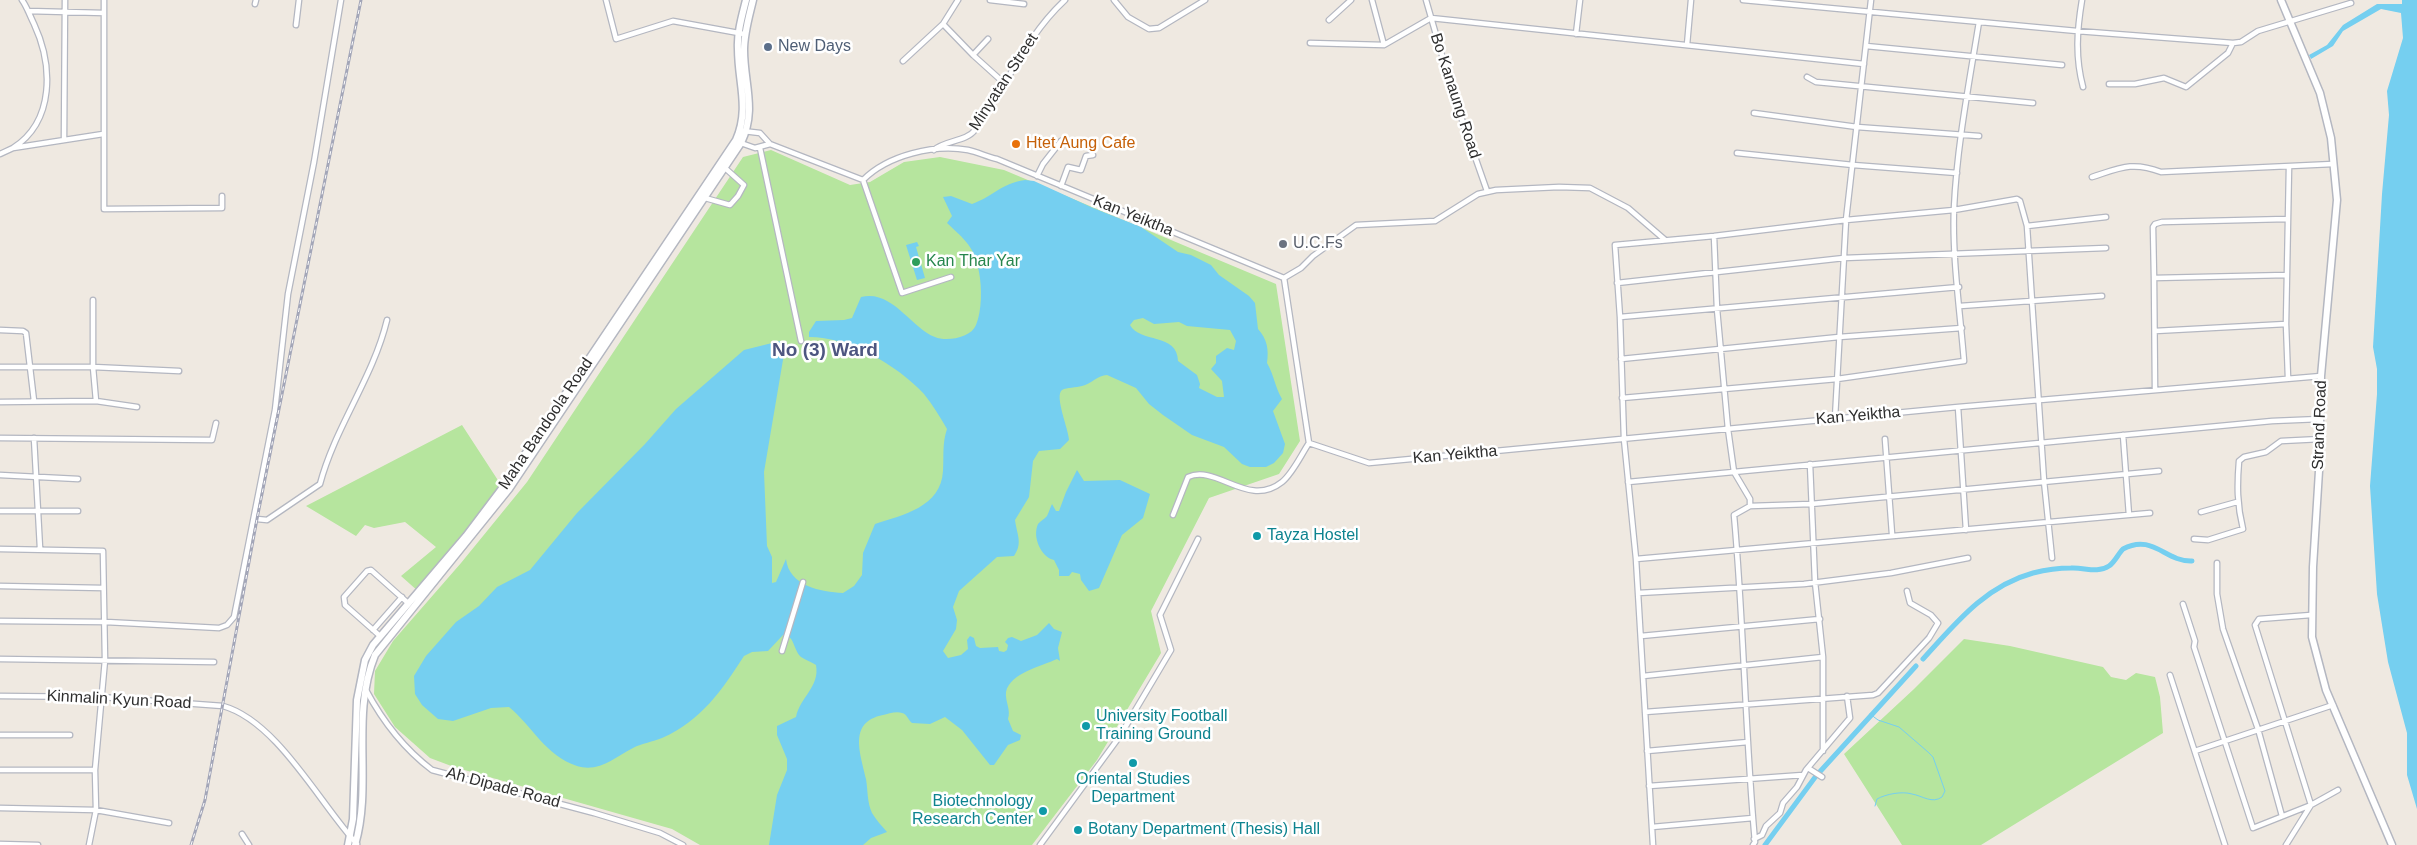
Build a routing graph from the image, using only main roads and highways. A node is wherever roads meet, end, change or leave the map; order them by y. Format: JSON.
{"nodes":[{"id":1,"x":746,"y":0,"type":"edge"},
{"id":2,"x":754,"y":0,"type":"edge"},
{"id":3,"x":2281,"y":0,"type":"edge"},
{"id":4,"x":741,"y":33,"type":"junction"},
{"id":5,"x":739,"y":142,"type":"junction"},
{"id":6,"x":356,"y":844,"type":"edge"},
{"id":7,"x":348,"y":845,"type":"edge"},
{"id":8,"x":2392,"y":845,"type":"edge"}],
"edges":[{"from":1,"to":4,"type":"main road","name":"Maha Bandoola Road"},
{"from":2,"to":4,"type":"main road","name":"Maha Bandoola Road"},
{"from":3,"to":8,"type":"main road","name":"Strand Road"},
{"from":4,"to":5,"type":"main road","name":"Maha Bandoola Road"},
{"from":5,"to":6,"type":"main road","name":"Maha Bandoola Road"},
{"from":5,"to":7,"type":"main road","name":"Maha Bandoola Road"}]}
